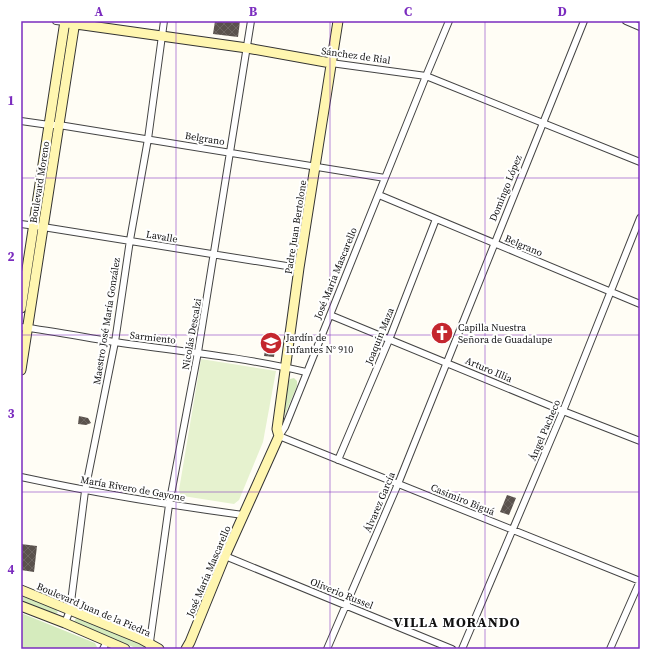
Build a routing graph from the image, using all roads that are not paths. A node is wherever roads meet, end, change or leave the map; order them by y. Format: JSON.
{"nodes":[{"id":1,"x":62,"y":21,"type":"edge"},
{"id":2,"x":164,"y":21,"type":"edge"},
{"id":3,"x":251,"y":21,"type":"edge"},
{"id":4,"x":338,"y":21,"type":"edge"},
{"id":5,"x":449,"y":21,"type":"edge"},
{"id":6,"x":584,"y":21,"type":"edge"},
{"id":7,"x":626,"y":21,"type":"edge"},
{"id":8,"x":75,"y":22,"type":"edge"},
{"id":9,"x":640,"y":27,"type":"edge"},
{"id":10,"x":162,"y":36,"type":"junction"},
{"id":11,"x":247,"y":48,"type":"junction"},
{"id":12,"x":331,"y":63,"type":"junction"},
{"id":13,"x":426,"y":76,"type":"junction"},
{"id":14,"x":21,"y":121,"type":"edge"},
{"id":15,"x":542,"y":123,"type":"junction"},
{"id":16,"x":59,"y":124,"type":"junction"},
{"id":17,"x":49,"y":126,"type":"junction"},
{"id":18,"x":148,"y":139,"type":"junction"},
{"id":19,"x":230,"y":152,"type":"junction"},
{"id":20,"x":640,"y":162,"type":"edge"},
{"id":21,"x":316,"y":166,"type":"junction"},
{"id":22,"x":385,"y":178,"type":"junction"},
{"id":23,"x":379,"y":196,"type":"junction"},
{"id":24,"x":640,"y":218,"type":"edge"},
{"id":25,"x":436,"y":219,"type":"junction"},
{"id":26,"x":21,"y":224,"type":"edge"},
{"id":27,"x":33,"y":226,"type":"junction"},
{"id":28,"x":43,"y":227,"type":"junction"},
{"id":29,"x":130,"y":240,"type":"junction"},
{"id":30,"x":494,"y":243,"type":"junction"},
{"id":31,"x":214,"y":255,"type":"junction"},
{"id":32,"x":299,"y":268,"type":"junction"},
{"id":33,"x":610,"y":291,"type":"junction"},
{"id":34,"x":640,"y":304,"type":"edge"},
{"id":35,"x":23,"y":306,"type":"edge"},
{"id":36,"x":330,"y":315,"type":"junction"},
{"id":37,"x":24,"y":328,"type":"edge"},
{"id":38,"x":389,"y":340,"type":"junction"},
{"id":39,"x":115,"y":342,"type":"junction"},
{"id":40,"x":198,"y":352,"type":"junction"},
{"id":41,"x":446,"y":362,"type":"junction"},
{"id":42,"x":285,"y":367,"type":"junction"},
{"id":43,"x":21,"y":370,"type":"edge"},
{"id":44,"x":306,"y":372,"type":"junction"},
{"id":45,"x":563,"y":411,"type":"junction"},
{"id":46,"x":279,"y":436,"type":"junction"},
{"id":47,"x":640,"y":441,"type":"edge"},
{"id":48,"x":338,"y":460,"type":"junction"},
{"id":49,"x":21,"y":477,"type":"edge"},
{"id":50,"x":398,"y":484,"type":"junction"},
{"id":51,"x":85,"y":491,"type":"junction"},
{"id":52,"x":169,"y":505,"type":"junction"},
{"id":53,"x":243,"y":515,"type":"junction"},
{"id":54,"x":513,"y":530,"type":"junction"},
{"id":55,"x":225,"y":556,"type":"junction"},
{"id":56,"x":640,"y":581,"type":"edge"},
{"id":57,"x":21,"y":590,"type":"edge"},
{"id":58,"x":346,"y":605,"type":"junction"},
{"id":59,"x":21,"y":606,"type":"edge"},
{"id":60,"x":70,"y":610,"type":"junction"},
{"id":61,"x":65,"y":623,"type":"junction"},
{"id":62,"x":105,"y":645,"type":"edge"},
{"id":63,"x":149,"y":646,"type":"edge"},
{"id":64,"x":188,"y":647,"type":"edge"},
{"id":65,"x":125,"y":649,"type":"edge"},
{"id":66,"x":159,"y":649,"type":"edge"},
{"id":67,"x":327,"y":649,"type":"edge"},
{"id":68,"x":452,"y":649,"type":"edge"},
{"id":69,"x":462,"y":649,"type":"edge"},
{"id":70,"x":610,"y":649,"type":"edge"}],
"edges":[{"from":1,"to":8,"type":"street","name":"Sánchez de Rial"},
{"from":1,"to":17,"type":"street","name":"Boulevard Moreno"},
{"from":2,"to":10,"type":"street","name":"Maestro José María González"},
{"from":3,"to":11,"type":"street","name":"Nicolás Descalzi"},
{"from":4,"to":12,"type":"street","name":"Padre Juan Bertolone"},
{"from":5,"to":13,"type":"street","name":"José María Mascarello"},
{"from":6,"to":15,"type":"street","name":"Domingo López"},
{"from":7,"to":9,"type":"street"},
{"from":8,"to":10,"type":"street","name":"Sánchez de Rial"},
{"from":8,"to":16,"type":"street","name":"Boulevard Moreno"},
{"from":10,"to":11,"type":"street","name":"Sánchez de Rial"},
{"from":10,"to":18,"type":"street","name":"Maestro José María González"},
{"from":11,"to":12,"type":"street","name":"Sánchez de Rial"},
{"from":11,"to":19,"type":"street","name":"Nicolás Descalzi"},
{"from":12,"to":13,"type":"street","name":"Sánchez de Rial"},
{"from":12,"to":21,"type":"street","name":"Padre Juan Bertolone"},
{"from":13,"to":15,"type":"street","name":"Sánchez de Rial"},
{"from":13,"to":22,"type":"street","name":"José María Mascarello"},
{"from":14,"to":17,"type":"street","name":"Belgrano"},
{"from":15,"to":20,"type":"street","name":"Sánchez de Rial"},
{"from":15,"to":30,"type":"street","name":"Domingo López"},
{"from":16,"to":17,"type":"street","name":"Belgrano"},
{"from":16,"to":18,"type":"street","name":"Belgrano"},
{"from":16,"to":28,"type":"street","name":"Boulevard Moreno"},
{"from":17,"to":27,"type":"street","name":"Boulevard Moreno"},
{"from":18,"to":19,"type":"street","name":"Belgrano"},
{"from":18,"to":29,"type":"street","name":"Maestro José María González"},
{"from":19,"to":21,"type":"street","name":"Belgrano"},
{"from":19,"to":31,"type":"street","name":"Nicolás Descalzi"},
{"from":21,"to":22,"type":"street","name":"Belgrano"},
{"from":21,"to":32,"type":"street","name":"Padre Juan Bertolone"},
{"from":22,"to":23,"type":"street","name":"José María Mascarello"},
{"from":23,"to":25,"type":"street","name":"Belgrano"},
{"from":23,"to":36,"type":"street","name":"José María Mascarello"},
{"from":24,"to":33,"type":"street","name":"Ángel Pacheco"},
{"from":25,"to":30,"type":"street","name":"Belgrano"},
{"from":25,"to":38,"type":"street","name":"Joaquín Maza"},
{"from":26,"to":27,"type":"street","name":"Lavalle"},
{"from":27,"to":28,"type":"street","name":"Lavalle"},
{"from":27,"to":35,"type":"street","name":"Boulevard Moreno"},
{"from":28,"to":29,"type":"street","name":"Lavalle"},
{"from":28,"to":35,"type":"street","name":"Boulevard Moreno"},
{"from":29,"to":31,"type":"street","name":"Lavalle"},
{"from":29,"to":39,"type":"street","name":"Maestro José María González"},
{"from":30,"to":33,"type":"street","name":"Belgrano"},
{"from":30,"to":41,"type":"street","name":"Domingo López"},
{"from":31,"to":32,"type":"street","name":"Lavalle"},
{"from":31,"to":40,"type":"street","name":"Nicolás Descalzi"},
{"from":32,"to":42,"type":"street","name":"Padre Juan Bertolone"},
{"from":33,"to":34,"type":"street","name":"Belgrano"},
{"from":33,"to":45,"type":"street","name":"Ángel Pacheco"},
{"from":35,"to":37,"type":"street","name":"Boulevard Moreno"},
{"from":36,"to":38,"type":"street","name":"Arturo Illia"},
{"from":36,"to":44,"type":"street","name":"José María Mascarello"},
{"from":37,"to":39,"type":"street","name":"Sarmiento"},
{"from":37,"to":43,"type":"street","name":"Boulevard Moreno"},
{"from":38,"to":41,"type":"street","name":"Arturo Illia"},
{"from":38,"to":48,"type":"street","name":"Joaquín Maza"},
{"from":39,"to":40,"type":"street","name":"Sarmiento"},
{"from":39,"to":51,"type":"street","name":"Maestro José María González"},
{"from":40,"to":42,"type":"street","name":"Sarmiento"},
{"from":40,"to":52,"type":"street","name":"Nicolás Descalzi"},
{"from":41,"to":45,"type":"street","name":"Arturo Illia"},
{"from":41,"to":50,"type":"street","name":"Álvarez García"},
{"from":42,"to":44,"type":"street","name":"Sarmiento"},
{"from":42,"to":46,"type":"street","name":"Padre Juan Bertolone"},
{"from":44,"to":46,"type":"street","name":"José María Mascarello"},
{"from":45,"to":47,"type":"street","name":"Arturo Illia"},
{"from":45,"to":54,"type":"street","name":"Ángel Pacheco"},
{"from":46,"to":48,"type":"street","name":"Casimiro Biguá"},
{"from":46,"to":53,"type":"street","name":"José María Mascarello"},
{"from":48,"to":50,"type":"street","name":"Casimiro Biguá"},
{"from":49,"to":51,"type":"street","name":"María Rivero de Gayone"},
{"from":50,"to":54,"type":"street","name":"Casimiro Biguá"},
{"from":50,"to":58,"type":"street","name":"Álvarez García"},
{"from":51,"to":52,"type":"street","name":"María Rivero de Gayone"},
{"from":51,"to":60,"type":"street","name":"Maestro José María González"},
{"from":52,"to":53,"type":"street","name":"María Rivero de Gayone"},
{"from":52,"to":63,"type":"street","name":"Nicolás Descalzi"},
{"from":53,"to":55,"type":"street","name":"José María Mascarello"},
{"from":54,"to":56,"type":"street","name":"Casimiro Biguá"},
{"from":54,"to":69,"type":"street","name":"Ángel Pacheco"},
{"from":55,"to":58,"type":"street","name":"Oliverio Russel"},
{"from":55,"to":64,"type":"street","name":"José María Mascarello"},
{"from":56,"to":70,"type":"street"},
{"from":57,"to":60,"type":"street","name":"Boulevard Juan de la Piedra"},
{"from":58,"to":67,"type":"street","name":"Álvarez García"},
{"from":58,"to":68,"type":"street","name":"Oliverio Russel"},
{"from":59,"to":61,"type":"street"},
{"from":60,"to":61,"type":"street","name":"Maestro José María González"},
{"from":60,"to":63,"type":"street","name":"Boulevard Juan de la Piedra"},
{"from":61,"to":62,"type":"street"},
{"from":62,"to":65,"type":"street"},
{"from":63,"to":66,"type":"street","name":"Boulevard Juan de la Piedra"}]}
